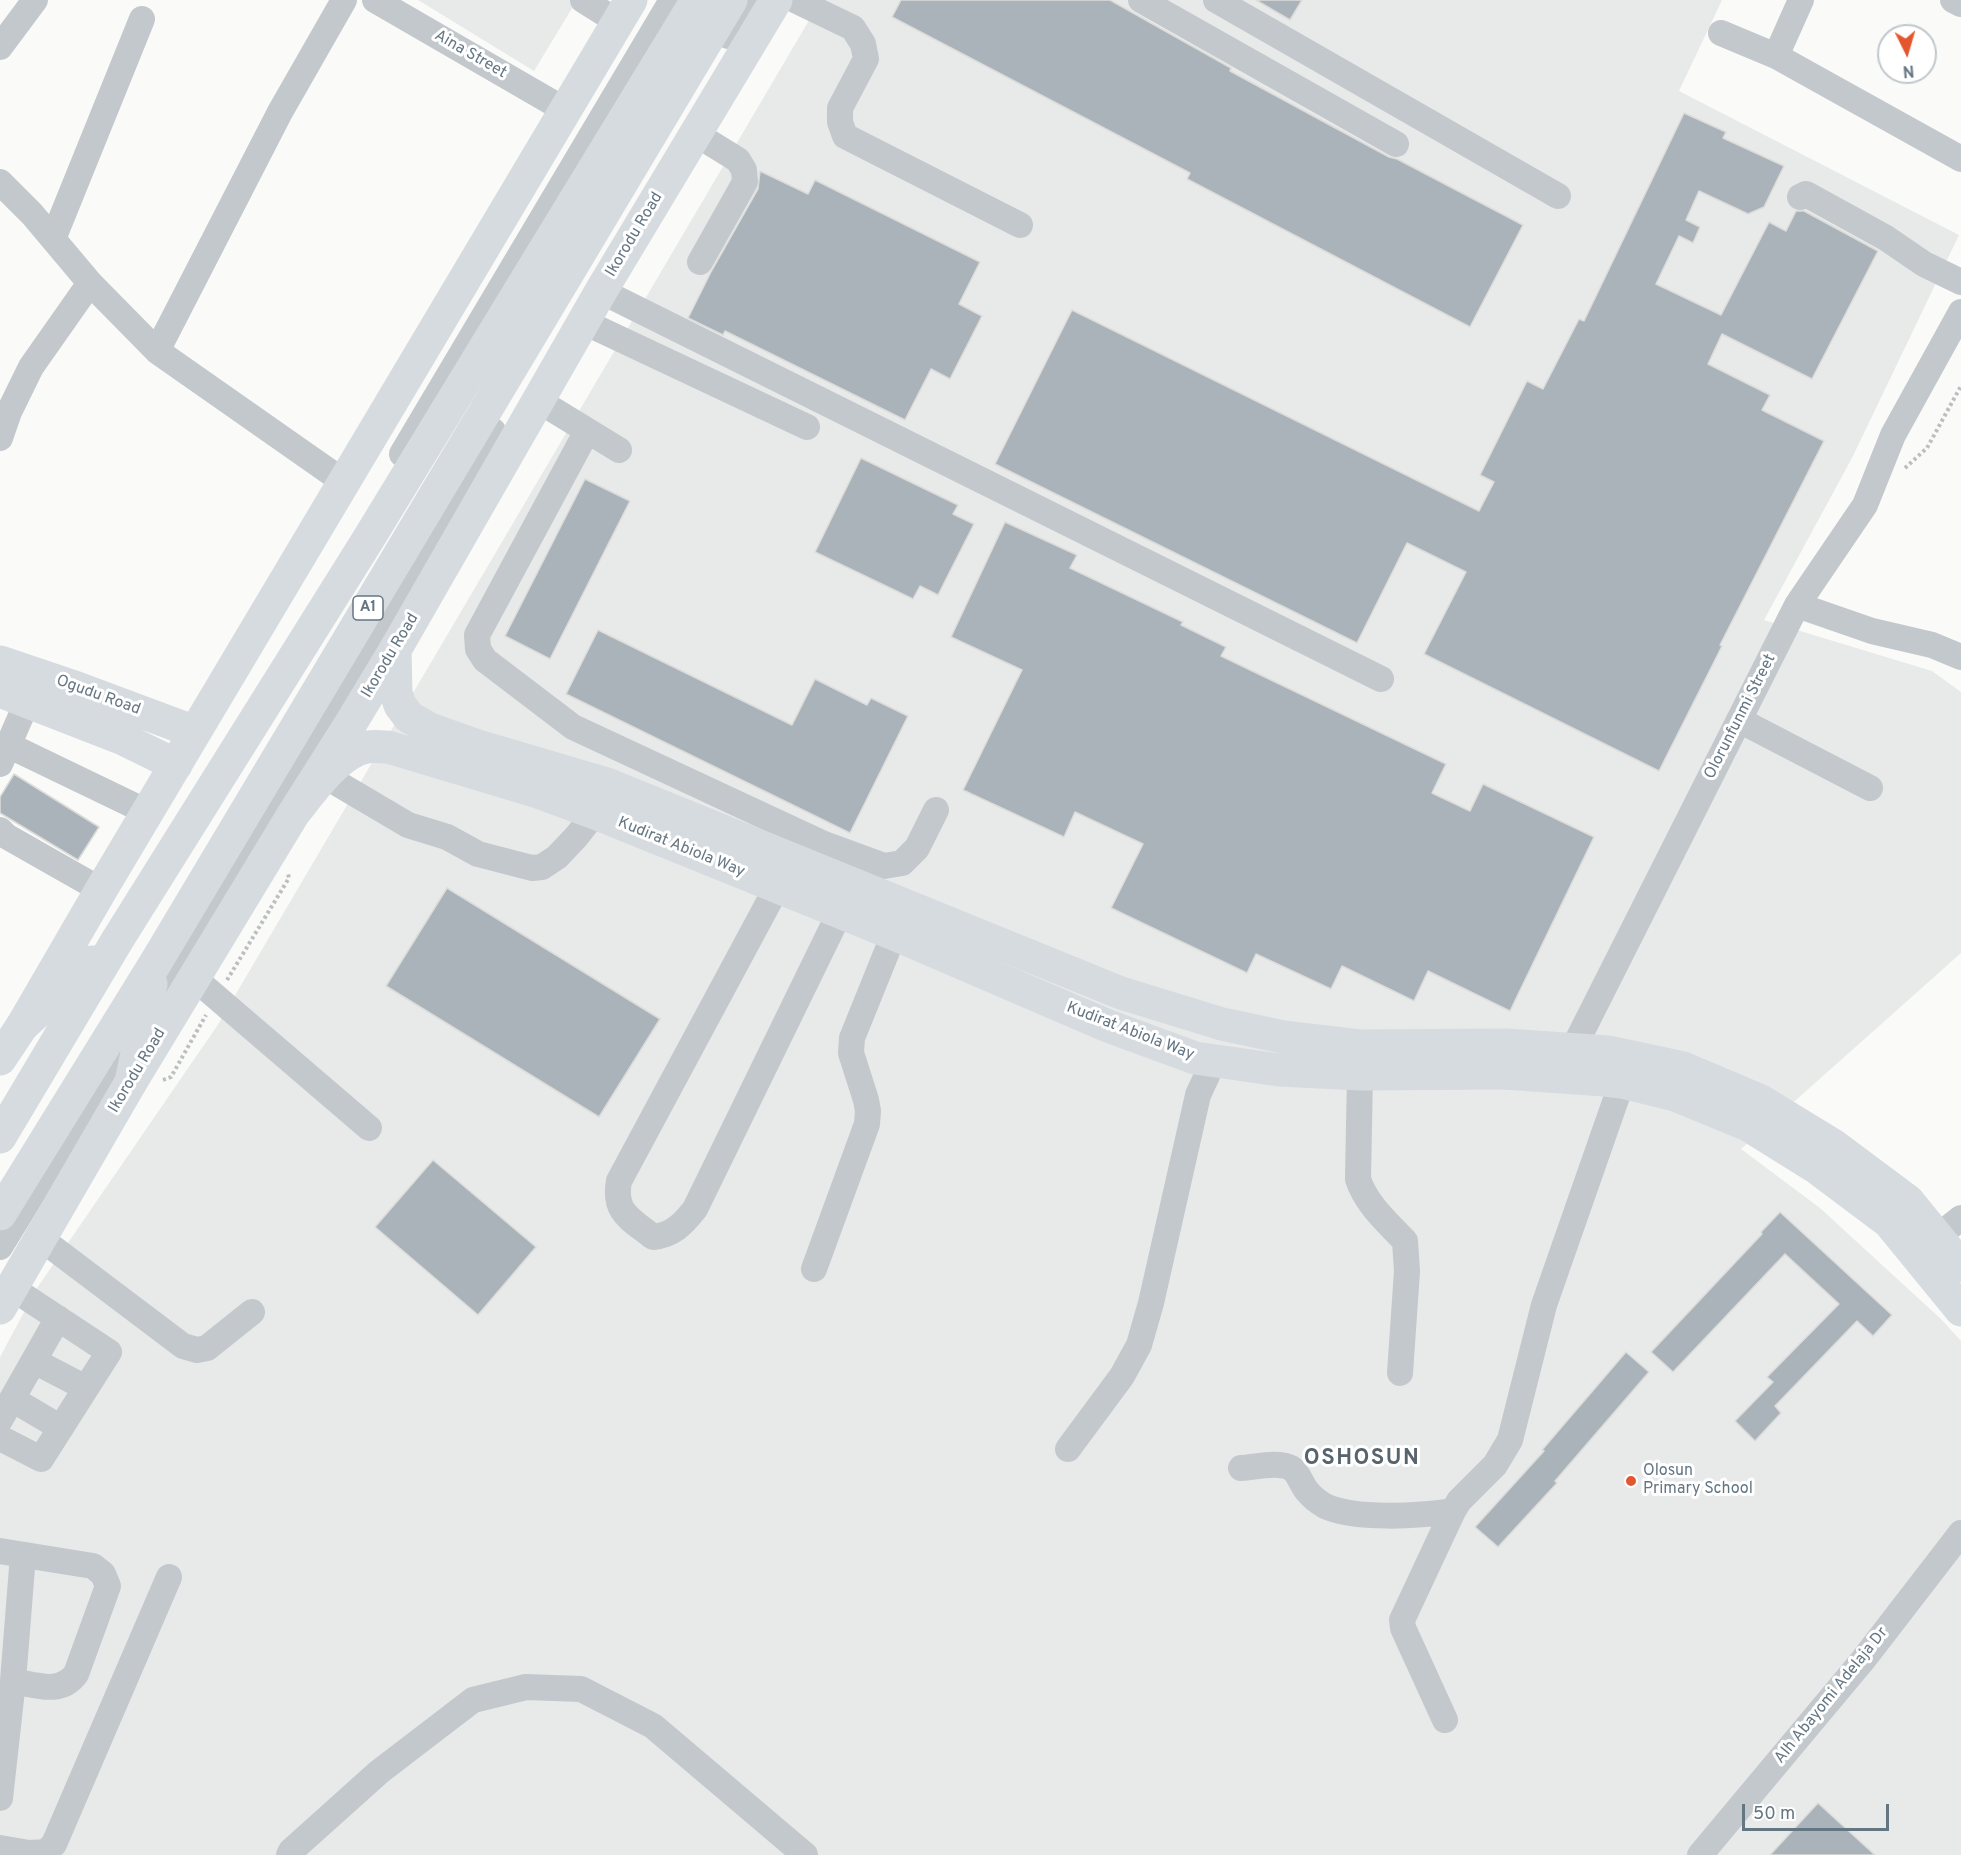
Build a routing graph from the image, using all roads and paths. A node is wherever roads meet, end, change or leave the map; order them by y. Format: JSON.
{"nodes":[{"id":1,"x":34,"y":0,"type":"edge"},
{"id":2,"x":344,"y":0,"type":"edge"},
{"id":3,"x":375,"y":0,"type":"edge"},
{"id":4,"x":583,"y":0,"type":"edge"},
{"id":5,"x":672,"y":0,"type":"edge"},
{"id":6,"x":697,"y":0,"type":"edge"},
{"id":7,"x":732,"y":0,"type":"edge"},
{"id":8,"x":750,"y":0,"type":"edge"},
{"id":9,"x":776,"y":0,"type":"edge"},
{"id":10,"x":795,"y":0,"type":"edge"},
{"id":11,"x":1141,"y":0,"type":"edge"},
{"id":12,"x":1216,"y":0,"type":"edge"},
{"id":13,"x":1802,"y":0,"type":"edge"},
{"id":14,"x":1953,"y":0,"type":"edge"},
{"id":15,"x":1961,"y":4,"type":"edge"},
{"id":16,"x":624,"y":11,"type":"edge"},
{"id":17,"x":142,"y":19,"type":"dead end"},
{"id":18,"x":1721,"y":33,"type":"dead end"},
{"id":19,"x":0,"y":47,"type":"edge"},
{"id":20,"x":1776,"y":56,"type":"junction"},
{"id":21,"x":565,"y":110,"type":"junction"},
{"id":22,"x":696,"y":134,"type":"junction"},
{"id":23,"x":1396,"y":144,"type":"dead end"},
{"id":24,"x":1961,"y":159,"type":"edge"},
{"id":25,"x":0,"y":182,"type":"edge"},
{"id":26,"x":1558,"y":196,"type":"dead end"},
{"id":27,"x":1800,"y":197,"type":"dead end"},
{"id":28,"x":1020,"y":225,"type":"dead end"},
{"id":29,"x":53,"y":239,"type":"junction"},
{"id":30,"x":700,"y":262,"type":"dead end"},
{"id":31,"x":1961,"y":282,"type":"edge"},
{"id":32,"x":90,"y":283,"type":"junction"},
{"id":33,"x":602,"y":291,"type":"junction"},
{"id":34,"x":1961,"y":312,"type":"edge"},
{"id":35,"x":584,"y":322,"type":"junction"},
{"id":36,"x":157,"y":351,"type":"junction"},
{"id":37,"x":1961,"y":386,"type":"edge"},
{"id":38,"x":539,"y":401,"type":"junction"},
{"id":39,"x":807,"y":427,"type":"dead end"},
{"id":40,"x":587,"y":431,"type":"junction"},
{"id":41,"x":0,"y":438,"type":"edge"},
{"id":42,"x":619,"y":450,"type":"dead end"},
{"id":43,"x":1904,"y":469,"type":"dead end"},
{"id":44,"x":344,"y":482,"type":"junction"},
{"id":45,"x":1797,"y":604,"type":"junction"},
{"id":46,"x":395,"y":650,"type":"junction"},
{"id":47,"x":1961,"y":657,"type":"edge"},
{"id":48,"x":0,"y":662,"type":"edge"},
{"id":49,"x":1381,"y":679,"type":"dead end"},
{"id":50,"x":22,"y":689,"type":"edge"},
{"id":51,"x":1739,"y":720,"type":"junction"},
{"id":52,"x":195,"y":732,"type":"junction"},
{"id":53,"x":4,"y":754,"type":"edge"},
{"id":54,"x":176,"y":765,"type":"junction"},
{"id":55,"x":325,"y":776,"type":"junction"},
{"id":56,"x":1870,"y":788,"type":"dead end"},
{"id":57,"x":601,"y":799,"type":"junction"},
{"id":58,"x":936,"y":810,"type":"dead end"},
{"id":59,"x":147,"y":812,"type":"junction"},
{"id":60,"x":294,"y":813,"type":"junction"},
{"id":61,"x":0,"y":830,"type":"edge"},
{"id":62,"x":290,"y":878,"type":"dead end"},
{"id":63,"x":777,"y":887,"type":"junction"},
{"id":64,"x":100,"y":890,"type":"junction"},
{"id":65,"x":840,"y":912,"type":"junction"},
{"id":66,"x":894,"y":934,"type":"junction"},
{"id":67,"x":118,"y":939,"type":"junction"},
{"id":68,"x":156,"y":962,"type":"junction"},
{"id":69,"x":83,"y":970,"type":"junction"},
{"id":70,"x":209,"y":981,"type":"junction"},
{"id":71,"x":206,"y":1014,"type":"dead end"},
{"id":72,"x":144,"y":1018,"type":"junction"},
{"id":73,"x":22,"y":1026,"type":"junction"},
{"id":74,"x":0,"y":1059,"type":"edge"},
{"id":75,"x":1214,"y":1060,"type":"junction"},
{"id":76,"x":1570,"y":1063,"type":"junction"},
{"id":77,"x":1360,"y":1074,"type":"junction"},
{"id":78,"x":171,"y":1077,"type":"dead end"},
{"id":79,"x":1622,"y":1082,"type":"junction"},
{"id":80,"x":131,"y":1083,"type":"junction"},
{"id":81,"x":0,"y":1110,"type":"edge"},
{"id":82,"x":369,"y":1128,"type":"dead end"},
{"id":83,"x":0,"y":1137,"type":"edge"},
{"id":84,"x":0,"y":1214,"type":"edge"},
{"id":85,"x":1949,"y":1227,"type":"edge"},
{"id":86,"x":40,"y":1239,"type":"junction"},
{"id":87,"x":0,"y":1247,"type":"edge"},
{"id":88,"x":1961,"y":1266,"type":"edge"},
{"id":89,"x":814,"y":1269,"type":"dead end"},
{"id":90,"x":6,"y":1298,"type":"edge"},
{"id":91,"x":1961,"y":1310,"type":"edge"},
{"id":92,"x":252,"y":1312,"type":"dead end"},
{"id":93,"x":58,"y":1318,"type":"junction"},
{"id":94,"x":34,"y":1361,"type":"junction"},
{"id":95,"x":1400,"y":1373,"type":"dead end"},
{"id":96,"x":86,"y":1388,"type":"junction"},
{"id":97,"x":6,"y":1410,"type":"edge"},
{"id":98,"x":61,"y":1428,"type":"junction"},
{"id":99,"x":0,"y":1438,"type":"edge"},
{"id":100,"x":1068,"y":1449,"type":"dead end"},
{"id":101,"x":1241,"y":1468,"type":"dead end"},
{"id":102,"x":1453,"y":1511,"type":"junction"},
{"id":103,"x":1961,"y":1533,"type":"edge"},
{"id":104,"x":11,"y":1553,"type":"edge"},
{"id":105,"x":169,"y":1577,"type":"dead end"},
{"id":106,"x":13,"y":1681,"type":"junction"},
{"id":107,"x":1445,"y":1720,"type":"dead end"},
{"id":108,"x":0,"y":1798,"type":"edge"},
{"id":109,"x":0,"y":1848,"type":"edge"},
{"id":110,"x":289,"y":1855,"type":"edge"},
{"id":111,"x":805,"y":1855,"type":"edge"},
{"id":112,"x":1700,"y":1855,"type":"edge"}],
"edges":[{"from":1,"to":19,"type":"street"},
{"from":2,"to":36,"type":"street"},
{"from":3,"to":21,"type":"street","name":"Aina Street"},
{"from":4,"to":16,"type":"street"},
{"from":5,"to":69,"type":"street"},
{"from":6,"to":67,"type":"main road","number":"A1"},
{"from":7,"to":68,"type":"main road","number":"A1"},
{"from":8,"to":72,"type":"street"},
{"from":9,"to":22,"type":"main road","name":"Ikorodu Road"},
{"from":10,"to":28,"type":"street"},
{"from":11,"to":23,"type":"street"},
{"from":12,"to":26,"type":"street"},
{"from":13,"to":20,"type":"street"},
{"from":14,"to":15,"type":"street"},
{"from":16,"to":21,"type":"main road"},
{"from":17,"to":29,"type":"street"},
{"from":18,"to":20,"type":"street"},
{"from":20,"to":24,"type":"street"},
{"from":21,"to":44,"type":"main road"},
{"from":22,"to":30,"type":"street"},
{"from":22,"to":33,"type":"main road","name":"Ikorodu Road"},
{"from":25,"to":29,"type":"street"},
{"from":27,"to":31,"type":"street"},
{"from":29,"to":32,"type":"street"},
{"from":32,"to":36,"type":"street"},
{"from":32,"to":41,"type":"street"},
{"from":33,"to":35,"type":"main road","name":"Ikorodu Road"},
{"from":33,"to":49,"type":"street"},
{"from":34,"to":45,"type":"street","name":"Olorunfunmi Street"},
{"from":35,"to":38,"type":"main road","name":"Ikorodu Road"},
{"from":35,"to":39,"type":"street"},
{"from":36,"to":44,"type":"street"},
{"from":37,"to":43,"type":"path"},
{"from":38,"to":40,"type":"street"},
{"from":38,"to":46,"type":"main road","name":"Ikorodu Road"},
{"from":40,"to":42,"type":"street"},
{"from":40,"to":58,"type":"street"},
{"from":44,"to":52,"type":"main road"},
{"from":45,"to":47,"type":"street"},
{"from":45,"to":51,"type":"street","name":"Olorunfunmi Street"},
{"from":46,"to":57,"type":"main road","name":"Kudirat Abiola Way"},
{"from":46,"to":60,"type":"main road","name":"Ikorodu Road"},
{"from":48,"to":50,"type":"main road","name":"Ogudu Road"},
{"from":50,"to":52,"type":"main road","name":"Ogudu Road"},
{"from":50,"to":53,"type":"street"},
{"from":50,"to":54,"type":"main road","name":"Ogudu Road"},
{"from":51,"to":56,"type":"street"},
{"from":51,"to":76,"type":"street","name":"Olorunfunmi Street"},
{"from":52,"to":54,"type":"main road"},
{"from":53,"to":59,"type":"street"},
{"from":54,"to":59,"type":"main road"},
{"from":55,"to":57,"type":"main road","name":"Kudirat Abiola Way"},
{"from":55,"to":57,"type":"street"},
{"from":55,"to":60,"type":"main road","name":"Kudirat Abiola Way"},
{"from":57,"to":63,"type":"main road","name":"Kudirat Abiola Way"},
{"from":57,"to":76,"type":"main road","name":"Kudirat Abiola Way"},
{"from":59,"to":64,"type":"main road"},
{"from":60,"to":70,"type":"main road","name":"Ikorodu Road"},
{"from":61,"to":64,"type":"street"},
{"from":62,"to":70,"type":"path"},
{"from":63,"to":65,"type":"main road","name":"Kudirat Abiola Way"},
{"from":63,"to":65,"type":"street"},
{"from":64,"to":73,"type":"main road"},
{"from":65,"to":66,"type":"main road","name":"Kudirat Abiola Way"},
{"from":66,"to":75,"type":"main road","name":"Kudirat Abiola Way"},
{"from":66,"to":89,"type":"street"},
{"from":67,"to":69,"type":"main road"},
{"from":67,"to":83,"type":"main road","number":"A1"},
{"from":68,"to":72,"type":"main road"},
{"from":68,"to":84,"type":"main road","number":"A1"},
{"from":69,"to":73,"type":"main road"},
{"from":69,"to":81,"type":"street"},
{"from":70,"to":80,"type":"main road","name":"Ikorodu Road"},
{"from":70,"to":82,"type":"street"},
{"from":71,"to":78,"type":"path"},
{"from":72,"to":80,"type":"main road"},
{"from":72,"to":87,"type":"street"},
{"from":73,"to":74,"type":"main road"},
{"from":75,"to":77,"type":"main road","name":"Kudirat Abiola Way"},
{"from":75,"to":100,"type":"street"},
{"from":76,"to":77,"type":"main road","name":"Kudirat Abiola Way"},
{"from":76,"to":79,"type":"main road","name":"Kudirat Abiola Way"},
{"from":76,"to":85,"type":"main road","name":"Kudirat Abiola Way"},
{"from":77,"to":95,"type":"street"},
{"from":79,"to":91,"type":"main road","name":"Kudirat Abiola Way"},
{"from":79,"to":102,"type":"street"},
{"from":80,"to":86,"type":"main road","name":"Ikorodu Road"},
{"from":85,"to":88,"type":"main road","name":"Kudirat Abiola Way"},
{"from":86,"to":90,"type":"main road","name":"Ikorodu Road"},
{"from":86,"to":92,"type":"street"},
{"from":90,"to":93,"type":"street"},
{"from":93,"to":94,"type":"street"},
{"from":93,"to":96,"type":"street"},
{"from":94,"to":96,"type":"street"},
{"from":94,"to":97,"type":"street"},
{"from":96,"to":98,"type":"street"},
{"from":97,"to":98,"type":"street"},
{"from":98,"to":99,"type":"street"},
{"from":101,"to":102,"type":"street"},
{"from":102,"to":107,"type":"street"},
{"from":103,"to":112,"type":"street","name":"Alh Abayomi Adelaja Dr"},
{"from":104,"to":106,"type":"street"},
{"from":104,"to":106,"type":"street"},
{"from":105,"to":109,"type":"street"},
{"from":106,"to":108,"type":"street"},
{"from":110,"to":111,"type":"street"}]}
